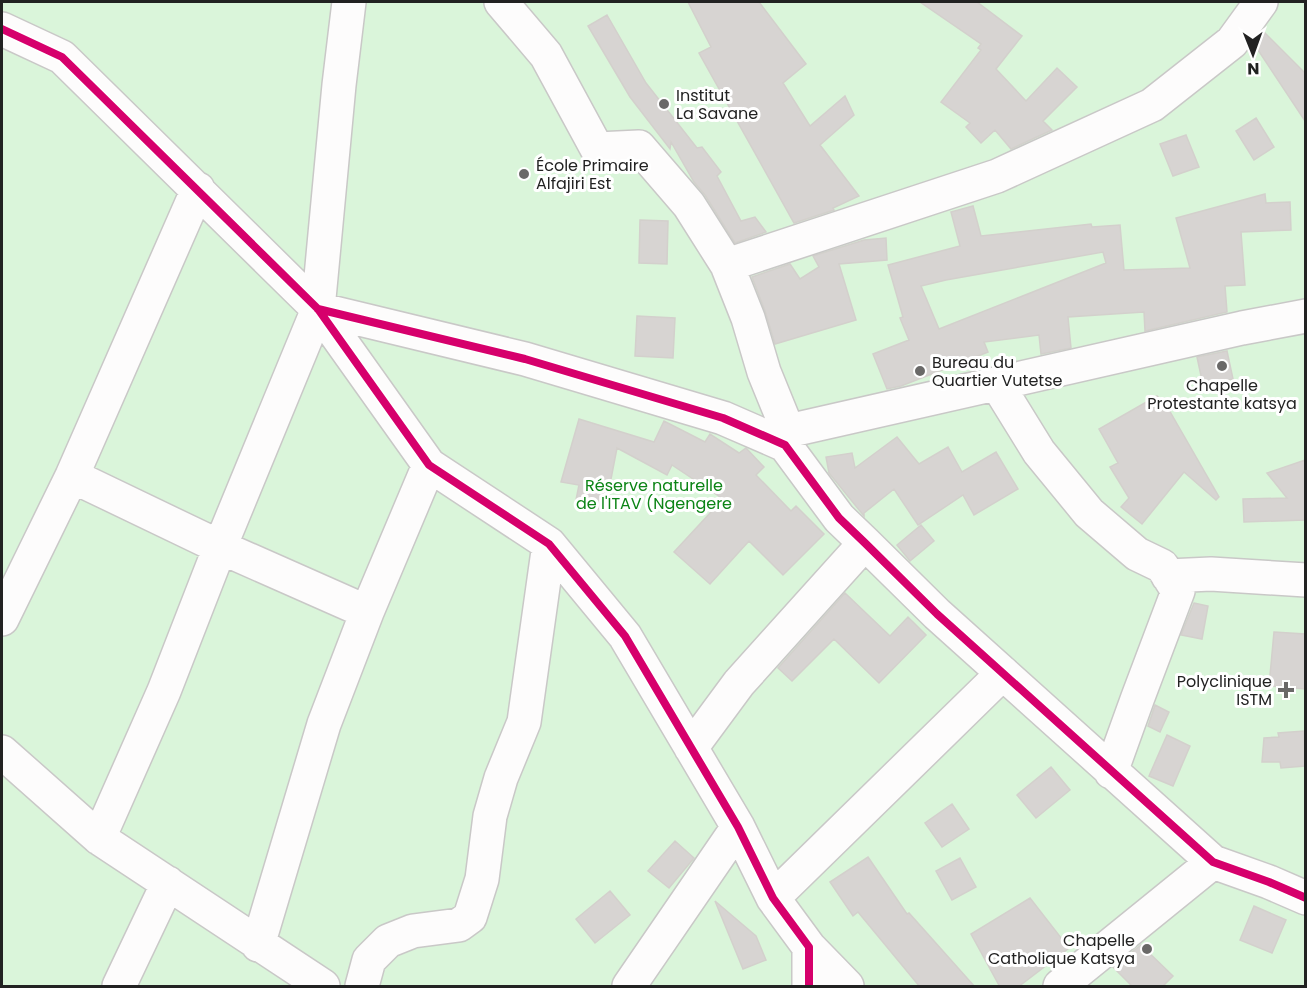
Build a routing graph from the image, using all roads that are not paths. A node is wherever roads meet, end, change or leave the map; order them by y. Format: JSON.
{"nodes":[{"id":1,"x":349,"y":2,"type":"edge"},
{"id":2,"x":501,"y":2,"type":"edge"},
{"id":3,"x":1261,"y":2,"type":"edge"},
{"id":4,"x":2,"y":29,"type":"edge"},
{"id":5,"x":198,"y":189,"type":"junction"},
{"id":6,"x":726,"y":265,"type":"junction"},
{"id":7,"x":318,"y":309,"type":"junction"},
{"id":8,"x":1305,"y":316,"type":"edge"},
{"id":9,"x":997,"y":384,"type":"junction"},
{"id":10,"x":787,"y":438,"type":"junction"},
{"id":11,"x":429,"y":465,"type":"junction"},
{"id":12,"x":72,"y":476,"type":"junction"},
{"id":13,"x":865,"y":543,"type":"junction"},
{"id":14,"x":549,"y":544,"type":"junction"},
{"id":15,"x":220,"y":547,"type":"junction"},
{"id":16,"x":1168,"y":576,"type":"junction"},
{"id":17,"x":1305,"y":580,"type":"edge"},
{"id":18,"x":367,"y":612,"type":"junction"},
{"id":19,"x":2,"y":619,"type":"edge"},
{"id":20,"x":1003,"y":673,"type":"junction"},
{"id":21,"x":691,"y":748,"type":"junction"},
{"id":22,"x":2,"y":752,"type":"edge"},
{"id":23,"x":1111,"y":772,"type":"junction"},
{"id":24,"x":738,"y":827,"type":"junction"},
{"id":25,"x":99,"y":838,"type":"junction"},
{"id":26,"x":1213,"y":862,"type":"junction"},
{"id":27,"x":168,"y":883,"type":"junction"},
{"id":28,"x":773,"y":898,"type":"junction"},
{"id":29,"x":1305,"y":898,"type":"edge"},
{"id":30,"x":258,"y":945,"type":"junction"},
{"id":31,"x":809,"y":947,"type":"junction"},
{"id":32,"x":119,"y":987,"type":"edge"},
{"id":33,"x":322,"y":987,"type":"edge"},
{"id":34,"x":362,"y":987,"type":"edge"},
{"id":35,"x":629,"y":987,"type":"edge"},
{"id":36,"x":808,"y":987,"type":"edge"},
{"id":37,"x":847,"y":987,"type":"edge"},
{"id":38,"x":1060,"y":987,"type":"edge"}],
"edges":[{"from":1,"to":7,"type":"street"},
{"from":2,"to":6,"type":"street"},
{"from":3,"to":6,"type":"street"},
{"from":4,"to":5,"type":"street"},
{"from":5,"to":7,"type":"street"},
{"from":5,"to":12,"type":"street"},
{"from":6,"to":10,"type":"street"},
{"from":7,"to":10,"type":"street"},
{"from":7,"to":11,"type":"street"},
{"from":7,"to":15,"type":"street"},
{"from":8,"to":9,"type":"street"},
{"from":9,"to":10,"type":"street"},
{"from":9,"to":16,"type":"street"},
{"from":10,"to":13,"type":"street"},
{"from":11,"to":14,"type":"street"},
{"from":11,"to":18,"type":"street"},
{"from":12,"to":15,"type":"street"},
{"from":12,"to":19,"type":"street"},
{"from":13,"to":20,"type":"street"},
{"from":13,"to":21,"type":"street"},
{"from":14,"to":21,"type":"street"},
{"from":14,"to":34,"type":"street"},
{"from":15,"to":18,"type":"street"},
{"from":15,"to":25,"type":"street"},
{"from":16,"to":17,"type":"street"},
{"from":16,"to":23,"type":"street"},
{"from":18,"to":30,"type":"street"},
{"from":20,"to":23,"type":"street"},
{"from":20,"to":28,"type":"street"},
{"from":21,"to":24,"type":"street"},
{"from":22,"to":25,"type":"street"},
{"from":23,"to":26,"type":"street"},
{"from":24,"to":28,"type":"street"},
{"from":24,"to":35,"type":"street"},
{"from":25,"to":27,"type":"street"},
{"from":26,"to":29,"type":"street"},
{"from":26,"to":38,"type":"street"},
{"from":27,"to":30,"type":"street"},
{"from":27,"to":32,"type":"street"},
{"from":28,"to":31,"type":"street"},
{"from":30,"to":33,"type":"street"},
{"from":31,"to":36,"type":"street"},
{"from":31,"to":37,"type":"street"}]}
